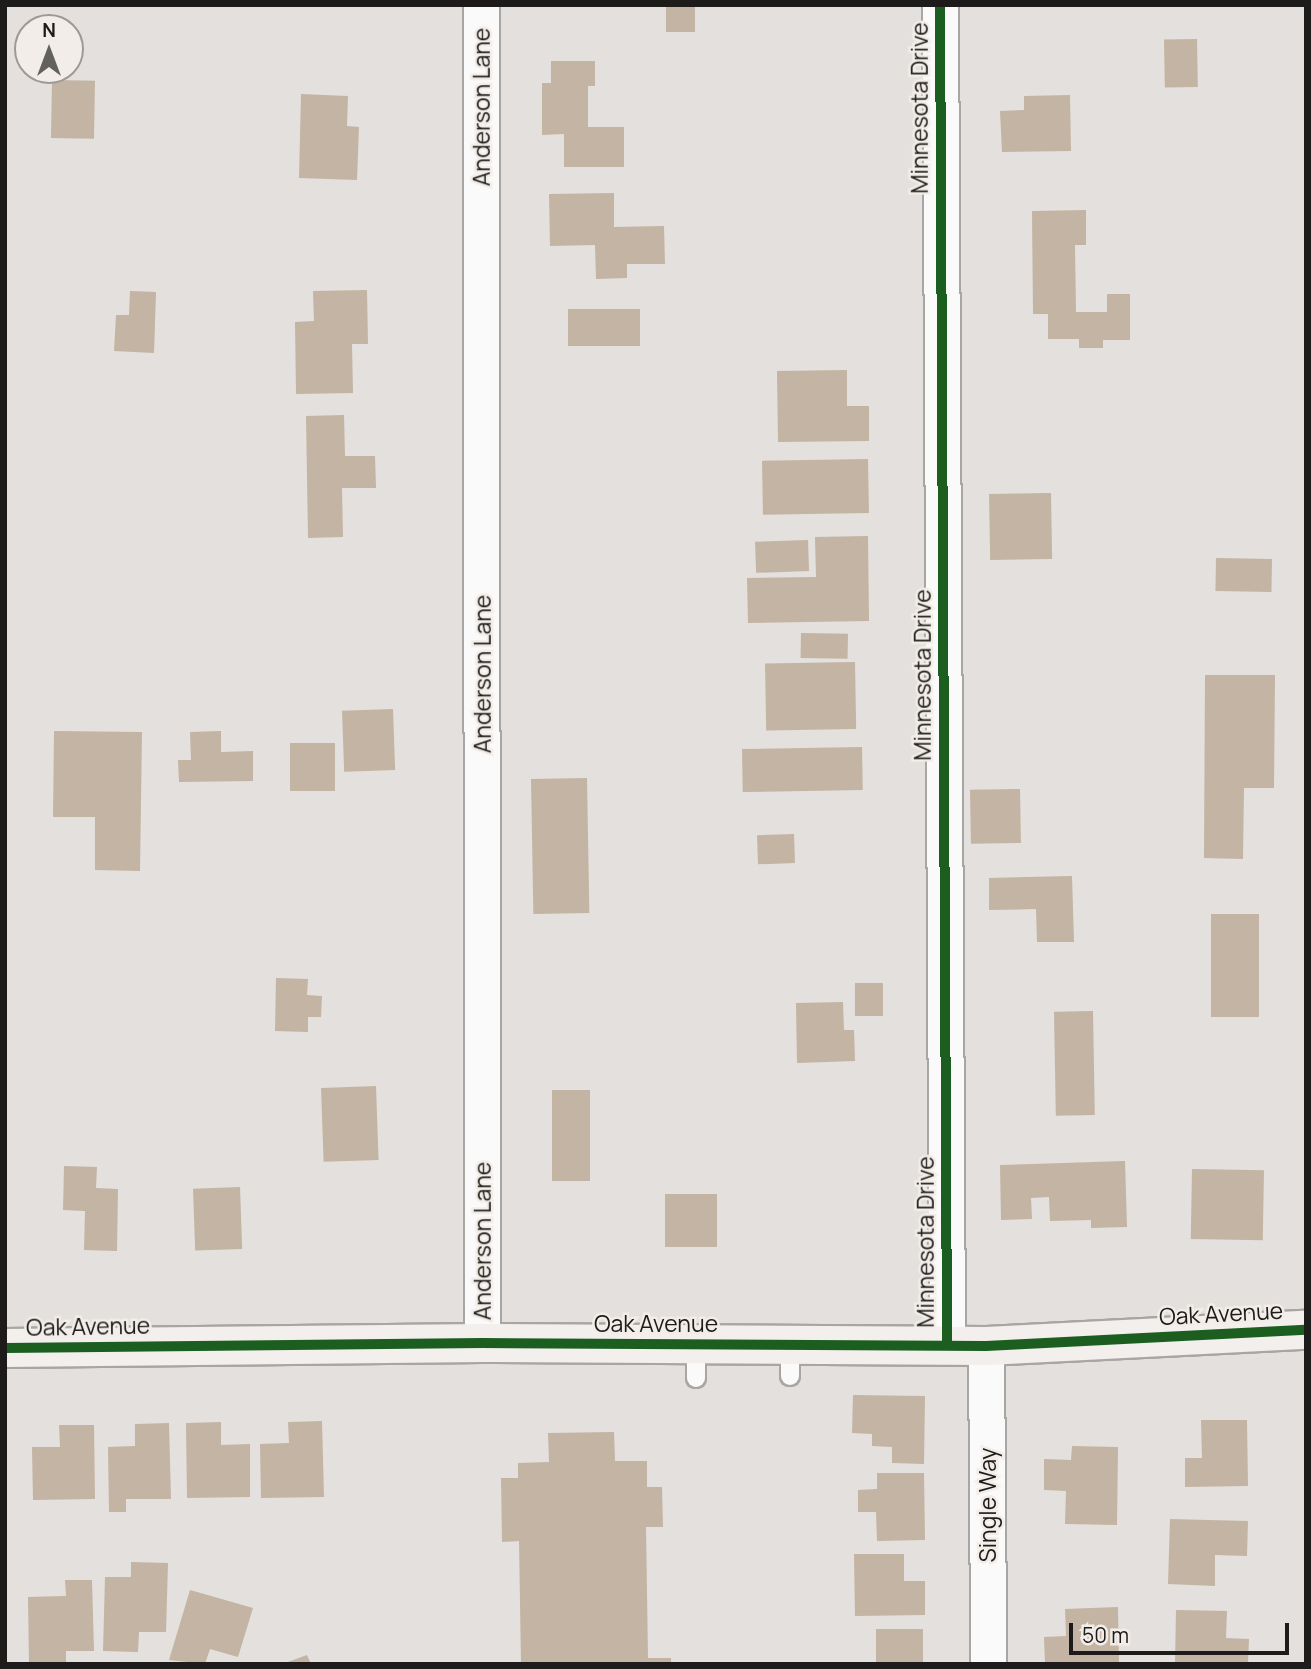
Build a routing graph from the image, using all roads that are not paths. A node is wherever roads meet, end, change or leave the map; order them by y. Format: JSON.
{"nodes":[{"id":1,"x":481,"y":5,"type":"edge"},
{"id":2,"x":940,"y":5,"type":"edge"},
{"id":3,"x":1306,"y":1330,"type":"edge"},
{"id":4,"x":482,"y":1343,"type":"junction"},
{"id":5,"x":947,"y":1345,"type":"junction"},
{"id":6,"x":986,"y":1346,"type":"junction"},
{"id":7,"x":5,"y":1348,"type":"edge"},
{"id":8,"x":988,"y":1664,"type":"edge"}],
"edges":[{"from":1,"to":4,"type":"street","name":"Anderson Lane"},
{"from":2,"to":5,"type":"street","name":"Minnesota Drive"},
{"from":3,"to":6,"type":"main road","name":"Oak Avenue"},
{"from":4,"to":5,"type":"main road","name":"Oak Avenue"},
{"from":4,"to":7,"type":"main road","name":"Oak Avenue"},
{"from":5,"to":6,"type":"main road","name":"Oak Avenue"},
{"from":6,"to":8,"type":"street","name":"Single Way"}]}
